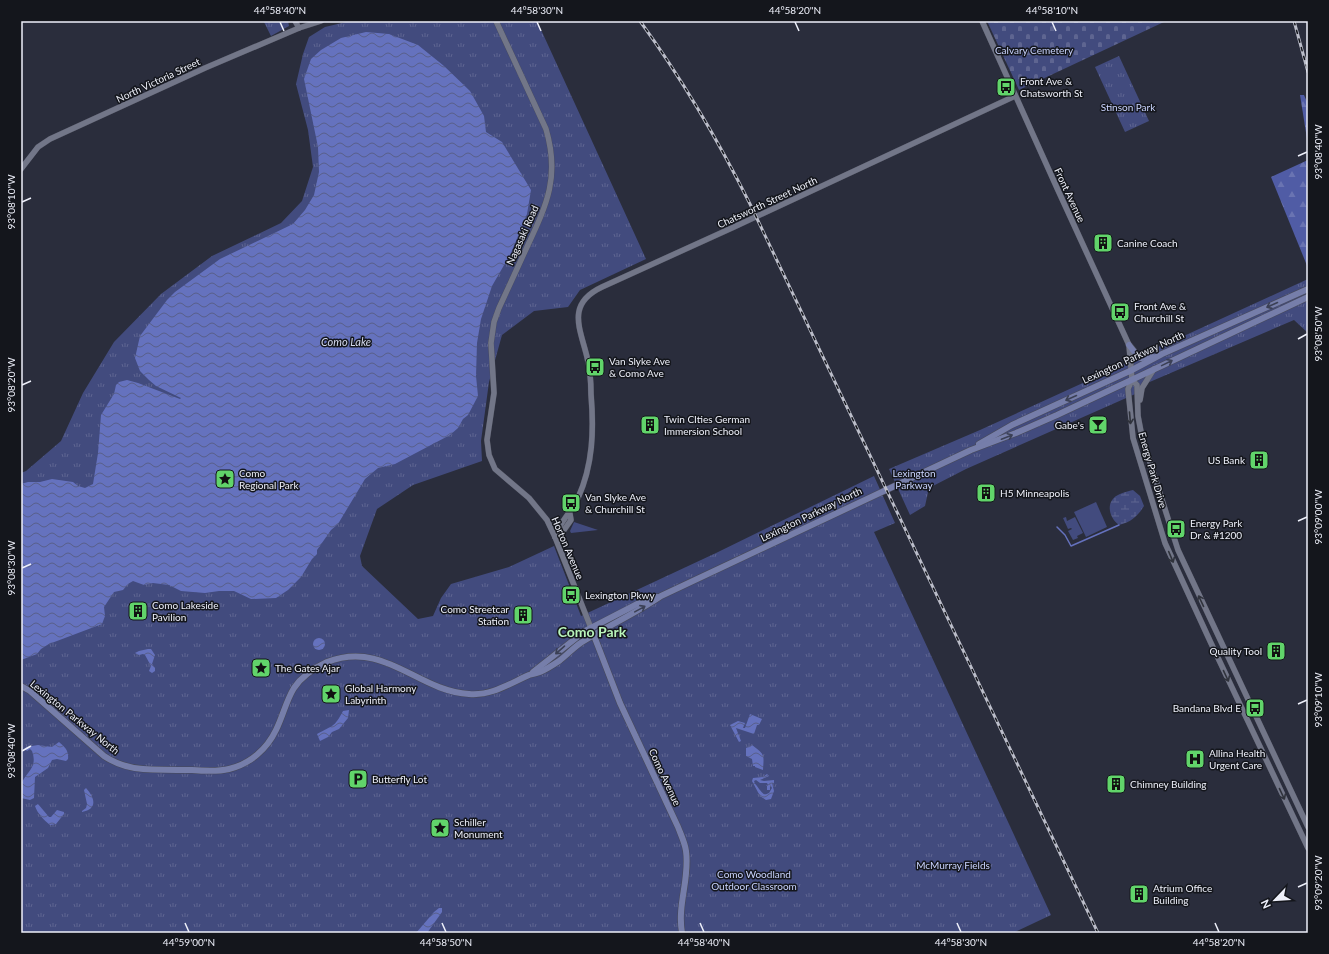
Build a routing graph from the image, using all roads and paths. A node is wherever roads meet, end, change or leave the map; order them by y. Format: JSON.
{"nodes":[{"id":1,"x":295,"y":21,"type":"edge"},
{"id":2,"x":322,"y":21,"type":"edge"},
{"id":3,"x":496,"y":21,"type":"edge"},
{"id":4,"x":982,"y":21,"type":"edge"},
{"id":5,"x":314,"y":22,"type":"edge"},
{"id":6,"x":299,"y":28,"type":"junction"},
{"id":7,"x":1015,"y":96,"type":"junction"},
{"id":8,"x":21,"y":169,"type":"edge"},
{"id":9,"x":1308,"y":289,"type":"edge"},
{"id":10,"x":1308,"y":297,"type":"edge"},
{"id":11,"x":1129,"y":345,"type":"junction"},
{"id":12,"x":1158,"y":356,"type":"junction"},
{"id":13,"x":1154,"y":369,"type":"junction"},
{"id":14,"x":1132,"y":370,"type":"junction"},
{"id":15,"x":1132,"y":380,"type":"junction"},
{"id":16,"x":1138,"y":412,"type":"junction"},
{"id":17,"x":971,"y":450,"type":"junction"},
{"id":18,"x":491,"y":462,"type":"joint"},
{"id":19,"x":555,"y":537,"type":"junction"},
{"id":20,"x":661,"y":596,"type":"junction"},
{"id":21,"x":591,"y":628,"type":"junction"},
{"id":22,"x":593,"y":635,"type":"junction"},
{"id":23,"x":530,"y":675,"type":"junction"},
{"id":24,"x":21,"y":686,"type":"edge"},
{"id":25,"x":1308,"y":827,"type":"edge"},
{"id":26,"x":1308,"y":848,"type":"edge"},
{"id":27,"x":682,"y":933,"type":"edge"}],
"edges":[{"from":1,"to":6,"type":"street"},
{"from":2,"to":5,"type":"street","name":"North Victoria Street"},
{"from":3,"to":18,"type":"street","name":"Nagasaki Road"},
{"from":4,"to":7,"type":"street","name":"Front Avenue"},
{"from":5,"to":6,"type":"street","name":"North Victoria Street"},
{"from":6,"to":8,"type":"street","name":"North Victoria Street"},
{"from":7,"to":11,"type":"street","name":"Front Avenue"},
{"from":7,"to":19,"type":"street","name":"Chatsworth Street North"},
{"from":9,"to":12,"type":"main road","name":"Lexington Parkway North","one_way":true},
{"from":13,"to":10,"type":"main road","name":"Lexington Parkway North","one_way":true},
{"from":11,"to":12,"type":"main road"},
{"from":11,"to":14,"type":"street","name":"Front Avenue"},
{"from":12,"to":14,"type":"main road","name":"Lexington Parkway North"},
{"from":13,"to":15,"type":"main road","name":"Lexington Parkway North"},
{"from":13,"to":16,"type":"street"},
{"from":14,"to":15,"type":"street","name":"Front Avenue"},
{"from":14,"to":17,"type":"main road","name":"Lexington Parkway North","one_way":true},
{"from":15,"to":16,"type":"street","name":"Energy Park Drive"},
{"from":17,"to":15,"type":"main road","name":"Lexington Parkway North","one_way":true},
{"from":15,"to":26,"type":"street","name":"Energy Park Drive","one_way":true},
{"from":25,"to":16,"type":"street","name":"Energy Park Drive","one_way":true},
{"from":17,"to":20,"type":"main road","name":"Lexington Parkway North"},
{"from":18,"to":19,"type":"street","name":"Horton Avenue"},
{"from":19,"to":21,"type":"street","name":"Horton Avenue"},
{"from":20,"to":21,"type":"main road","name":"Lexington Parkway North"},
{"from":22,"to":20,"type":"main road","name":"Lexington Parkway North","one_way":true},
{"from":21,"to":22,"type":"main road","name":"Horton Avenue"},
{"from":21,"to":23,"type":"main road","name":"Lexington Parkway North","one_way":true},
{"from":22,"to":23,"type":"main road","name":"Lexington Parkway North"},
{"from":22,"to":27,"type":"main road","name":"Como Avenue"},
{"from":23,"to":24,"type":"main road","name":"Lexington Parkway North"}]}
